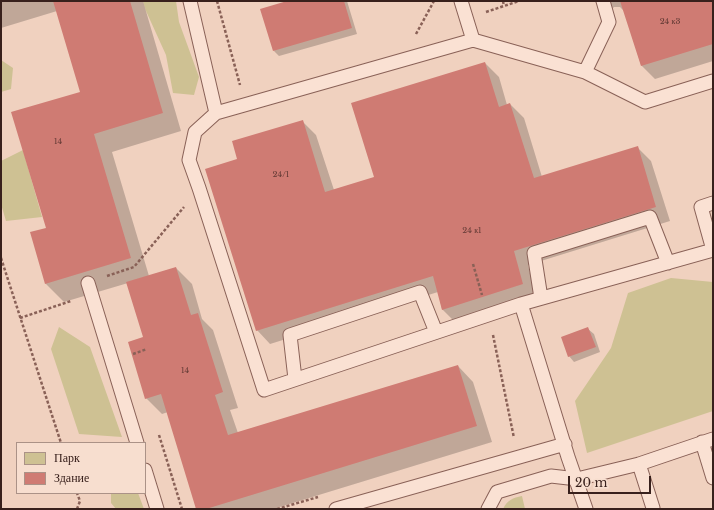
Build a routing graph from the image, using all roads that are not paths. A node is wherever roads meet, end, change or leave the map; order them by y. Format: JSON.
{"nodes":[{"id":1,"x":190,"y":1,"type":"edge"},
{"id":2,"x":461,"y":1,"type":"edge"},
{"id":3,"x":603,"y":1,"type":"edge"},
{"id":4,"x":473,"y":40,"type":"junction"},
{"id":5,"x":585,"y":72,"type":"junction"},
{"id":6,"x":713,"y":81,"type":"edge"},
{"id":7,"x":216,"y":113,"type":"junction"},
{"id":8,"x":713,"y":204,"type":"edge"},
{"id":9,"x":668,"y":262,"type":"junction"},
{"id":10,"x":88,"y":283,"type":"road end"},
{"id":11,"x":541,"y":298,"type":"junction"},
{"id":12,"x":521,"y":304,"type":"junction"},
{"id":13,"x":436,"y":332,"type":"junction"},
{"id":14,"x":296,"y":379,"type":"junction"},
{"id":15,"x":707,"y":441,"type":"edge"},
{"id":16,"x":137,"y":442,"type":"edge"},
{"id":17,"x":565,"y":444,"type":"junction"},
{"id":18,"x":639,"y":464,"type":"junction"},
{"id":19,"x":146,"y":473,"type":"edge"},
{"id":20,"x":713,"y":478,"type":"edge"},
{"id":21,"x":577,"y":479,"type":"junction"},
{"id":22,"x":653,"y":508,"type":"dead end"},
{"id":23,"x":157,"y":509,"type":"edge"},
{"id":24,"x":336,"y":509,"type":"edge"},
{"id":25,"x":488,"y":509,"type":"edge"},
{"id":26,"x":586,"y":509,"type":"edge"}],
"edges":[{"from":1,"to":7,"type":"lane"},
{"from":2,"to":4,"type":"lane"},
{"from":3,"to":5,"type":"lane"},
{"from":4,"to":5,"type":"lane"},
{"from":4,"to":7,"type":"lane"},
{"from":5,"to":6,"type":"lane"},
{"from":7,"to":14,"type":"lane"},
{"from":8,"to":9,"type":"lane"},
{"from":9,"to":11,"type":"lane"},
{"from":9,"to":11,"type":"lane"},
{"from":10,"to":16,"type":"lane"},
{"from":11,"to":12,"type":"lane"},
{"from":12,"to":13,"type":"lane"},
{"from":12,"to":17,"type":"lane"},
{"from":13,"to":14,"type":"lane"},
{"from":13,"to":14,"type":"lane"},
{"from":15,"to":18,"type":"lane"},
{"from":15,"to":20,"type":"lane"},
{"from":17,"to":21,"type":"lane"},
{"from":17,"to":24,"type":"lane"},
{"from":18,"to":21,"type":"lane"},
{"from":18,"to":22,"type":"lane"},
{"from":19,"to":23,"type":"lane"},
{"from":21,"to":25,"type":"lane"},
{"from":21,"to":26,"type":"lane"}]}
